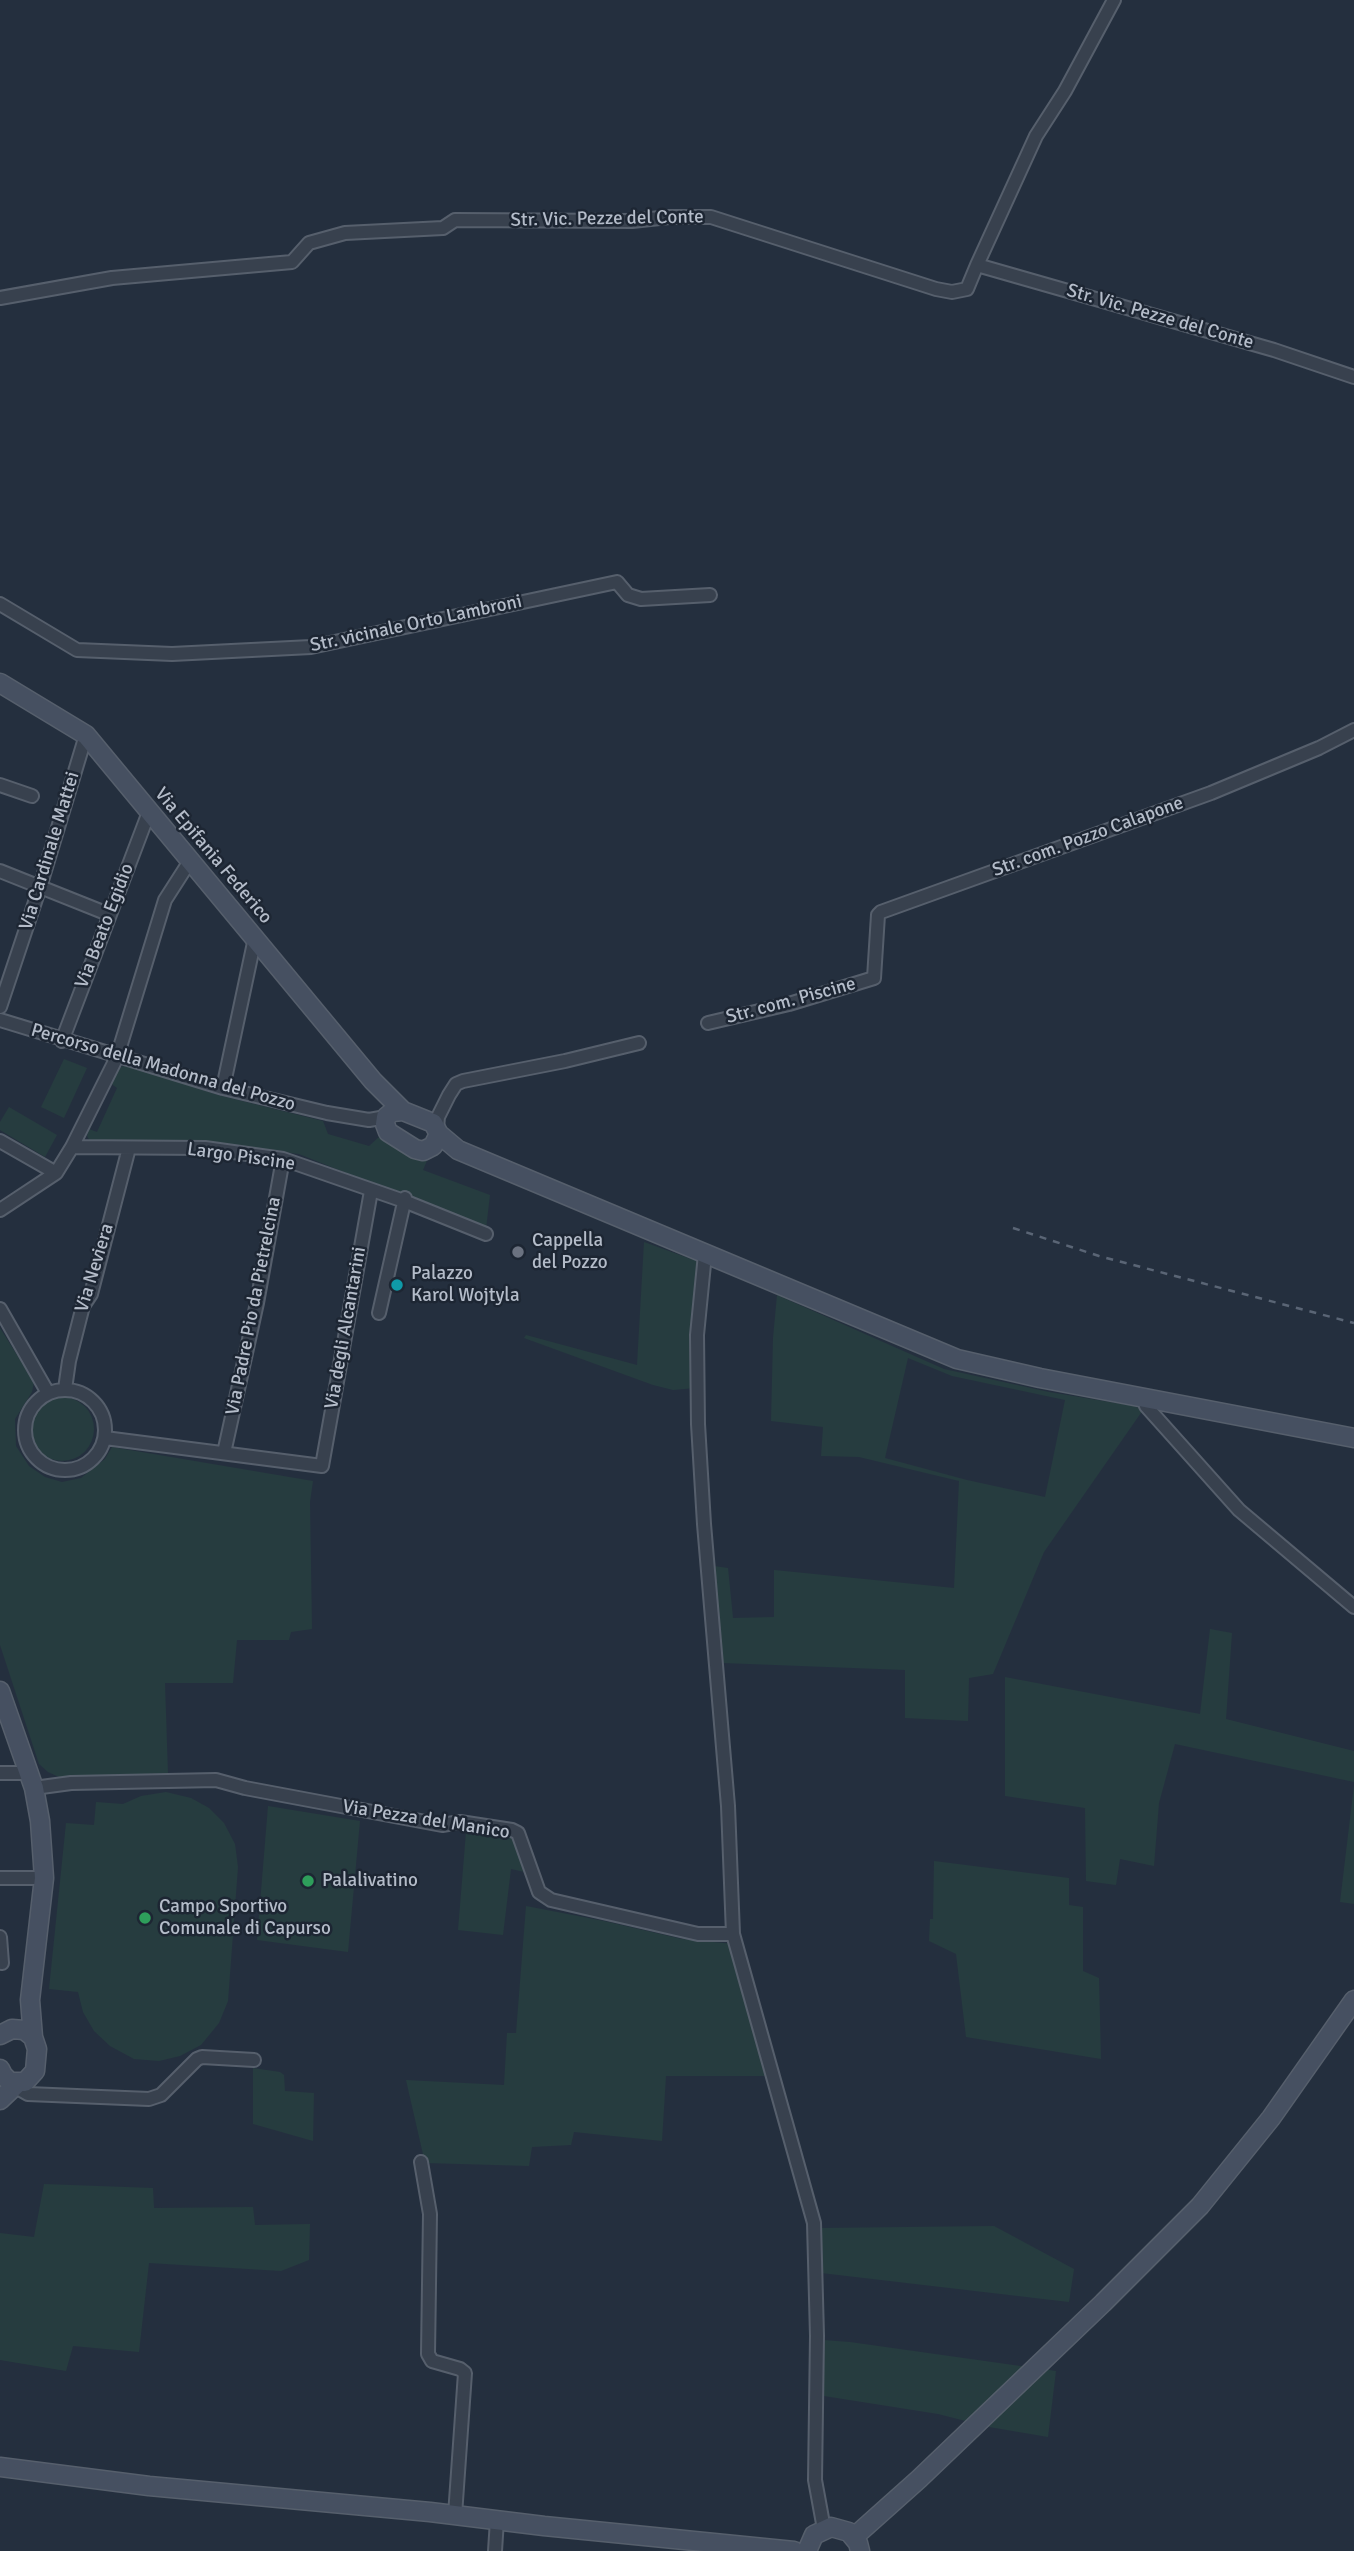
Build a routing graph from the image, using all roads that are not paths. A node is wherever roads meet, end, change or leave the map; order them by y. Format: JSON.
{"nodes":[{"id":1,"x":1114,"y":0,"type":"edge"},
{"id":2,"x":977,"y":265,"type":"junction"},
{"id":3,"x":0,"y":298,"type":"edge"},
{"id":4,"x":1354,"y":377,"type":"edge"},
{"id":5,"x":710,"y":595,"type":"dead end"},
{"id":6,"x":0,"y":604,"type":"edge"},
{"id":7,"x":0,"y":683,"type":"edge"},
{"id":8,"x":1354,"y":730,"type":"edge"},
{"id":9,"x":86,"y":735,"type":"junction"},
{"id":10,"x":0,"y":785,"type":"edge"},
{"id":11,"x":32,"y":796,"type":"dead end"},
{"id":12,"x":149,"y":812,"type":"junction"},
{"id":13,"x":190,"y":862,"type":"junction"},
{"id":14,"x":0,"y":871,"type":"edge"},
{"id":15,"x":40,"y":887,"type":"junction"},
{"id":16,"x":108,"y":914,"type":"junction"},
{"id":17,"x":255,"y":938,"type":"junction"},
{"id":18,"x":874,"y":978,"type":"joint"},
{"id":19,"x":0,"y":1007,"type":"edge"},
{"id":20,"x":0,"y":1020,"type":"edge"},
{"id":21,"x":708,"y":1023,"type":"dead end"},
{"id":22,"x":62,"y":1041,"type":"junction"},
{"id":23,"x":639,"y":1043,"type":"dead end"},
{"id":24,"x":117,"y":1057,"type":"junction"},
{"id":25,"x":223,"y":1088,"type":"junction"},
{"id":26,"x":449,"y":1095,"type":"junction"},
{"id":27,"x":397,"y":1118,"type":"junction"},
{"id":28,"x":435,"y":1137,"type":"junction"},
{"id":29,"x":0,"y":1141,"type":"edge"},
{"id":30,"x":72,"y":1147,"type":"junction"},
{"id":31,"x":129,"y":1148,"type":"junction"},
{"id":32,"x":283,"y":1159,"type":"junction"},
{"id":33,"x":56,"y":1173,"type":"junction"},
{"id":34,"x":371,"y":1191,"type":"junction"},
{"id":35,"x":405,"y":1200,"type":"junction"},
{"id":36,"x":0,"y":1210,"type":"edge"},
{"id":37,"x":486,"y":1234,"type":"dead end"},
{"id":38,"x":705,"y":1254,"type":"junction"},
{"id":39,"x":0,"y":1309,"type":"edge"},
{"id":40,"x":379,"y":1313,"type":"dead end"},
{"id":41,"x":65,"y":1389,"type":"junction"},
{"id":42,"x":48,"y":1393,"type":"junction"},
{"id":43,"x":1143,"y":1398,"type":"junction"},
{"id":44,"x":105,"y":1438,"type":"junction"},
{"id":45,"x":1354,"y":1438,"type":"edge"},
{"id":46,"x":224,"y":1453,"type":"junction"},
{"id":47,"x":1354,"y":1607,"type":"edge"},
{"id":48,"x":0,"y":1691,"type":"edge"},
{"id":49,"x":0,"y":1773,"type":"edge"},
{"id":50,"x":31,"y":1781,"type":"junction"},
{"id":51,"x":0,"y":1878,"type":"edge"},
{"id":52,"x":44,"y":1878,"type":"junction"},
{"id":53,"x":733,"y":1934,"type":"junction"},
{"id":54,"x":0,"y":1937,"type":"edge"},
{"id":55,"x":2,"y":1963,"type":"dead end"},
{"id":56,"x":30,"y":2000,"type":"junction"},
{"id":57,"x":1354,"y":2000,"type":"edge"},
{"id":58,"x":6,"y":2032,"type":"edge"},
{"id":59,"x":33,"y":2037,"type":"junction"},
{"id":60,"x":254,"y":2060,"type":"dead end"},
{"id":61,"x":0,"y":2070,"type":"edge"},
{"id":62,"x":16,"y":2082,"type":"edge"},
{"id":63,"x":0,"y":2100,"type":"edge"},
{"id":64,"x":421,"y":2162,"type":"dead end"},
{"id":65,"x":0,"y":2467,"type":"edge"},
{"id":66,"x":455,"y":2515,"type":"junction"},
{"id":67,"x":497,"y":2520,"type":"junction"},
{"id":68,"x":824,"y":2529,"type":"junction"},
{"id":69,"x":857,"y":2544,"type":"edge"},
{"id":70,"x":495,"y":2551,"type":"edge"},
{"id":71,"x":794,"y":2551,"type":"edge"},
{"id":72,"x":807,"y":2551,"type":"edge"}],
"edges":[{"from":1,"to":2,"type":"street"},
{"from":2,"to":3,"type":"street","name":"Str. Vic. Pezze del Conte"},
{"from":2,"to":4,"type":"street","name":"Str. Vic. Pezze del Conte"},
{"from":5,"to":6,"type":"street","name":"Str. vicinale Orto Lambroni"},
{"from":7,"to":9,"type":"main road","name":"Via Epifania Federico"},
{"from":8,"to":18,"type":"street","name":"Str. com. Pozzo Calapone"},
{"from":9,"to":12,"type":"main road","name":"Via Epifania Federico"},
{"from":9,"to":15,"type":"street","name":"Via Cardinale Mattei"},
{"from":10,"to":11,"type":"street"},
{"from":12,"to":13,"type":"main road","name":"Via Epifania Federico"},
{"from":12,"to":16,"type":"street","name":"Via Beato Egidio"},
{"from":13,"to":17,"type":"main road","name":"Via Epifania Federico"},
{"from":13,"to":24,"type":"street"},
{"from":14,"to":15,"type":"street"},
{"from":15,"to":16,"type":"street"},
{"from":15,"to":19,"type":"street","name":"Via Cardinale Mattei"},
{"from":16,"to":22,"type":"street","name":"Via Beato Egidio"},
{"from":17,"to":25,"type":"street"},
{"from":17,"to":27,"type":"main road","name":"Via Epifania Federico"},
{"from":18,"to":21,"type":"street","name":"Str. com. Piscine"},
{"from":20,"to":22,"type":"street","name":"Percorso della Madonna del Pozzo"},
{"from":22,"to":24,"type":"street","name":"Percorso della Madonna del Pozzo"},
{"from":23,"to":26,"type":"street"},
{"from":24,"to":25,"type":"street","name":"Percorso della Madonna del Pozzo"},
{"from":24,"to":30,"type":"street"},
{"from":25,"to":27,"type":"street","name":"Percorso della Madonna del Pozzo"},
{"from":26,"to":27,"type":"street"},
{"from":26,"to":28,"type":"street"},
{"from":27,"to":28,"type":"main road"},
{"from":27,"to":28,"type":"main road"},
{"from":28,"to":38,"type":"main road"},
{"from":29,"to":33,"type":"street"},
{"from":30,"to":31,"type":"street","name":"Largo Piscine"},
{"from":30,"to":33,"type":"street"},
{"from":31,"to":32,"type":"street","name":"Largo Piscine"},
{"from":31,"to":41,"type":"street","name":"Via Neviera"},
{"from":32,"to":34,"type":"street","name":"Largo Piscine"},
{"from":32,"to":46,"type":"street","name":"Via Padre Pio da Pietrelcina"},
{"from":33,"to":36,"type":"street"},
{"from":34,"to":35,"type":"street","name":"Largo Piscine"},
{"from":34,"to":46,"type":"street","name":"Via degli Alcantarini"},
{"from":35,"to":37,"type":"street","name":"Largo Piscine"},
{"from":35,"to":40,"type":"street"},
{"from":38,"to":43,"type":"main road"},
{"from":38,"to":53,"type":"street"},
{"from":39,"to":42,"type":"street"},
{"from":41,"to":42,"type":"street"},
{"from":41,"to":44,"type":"street"},
{"from":42,"to":44,"type":"street"},
{"from":43,"to":45,"type":"main road"},
{"from":43,"to":47,"type":"street"},
{"from":44,"to":46,"type":"street"},
{"from":48,"to":50,"type":"main road"},
{"from":49,"to":50,"type":"street"},
{"from":50,"to":52,"type":"main road"},
{"from":50,"to":53,"type":"street","name":"Via Pezza del Manico"},
{"from":51,"to":52,"type":"street"},
{"from":52,"to":56,"type":"main road"},
{"from":53,"to":68,"type":"street"},
{"from":54,"to":55,"type":"street"},
{"from":56,"to":58,"type":"main road"},
{"from":56,"to":59,"type":"main road"},
{"from":57,"to":69,"type":"main road"},
{"from":58,"to":59,"type":"main road"},
{"from":59,"to":62,"type":"main road"},
{"from":60,"to":62,"type":"street"},
{"from":61,"to":62,"type":"main road"},
{"from":62,"to":63,"type":"main road"},
{"from":64,"to":66,"type":"street"},
{"from":65,"to":66,"type":"main road"},
{"from":66,"to":67,"type":"main road"},
{"from":67,"to":70,"type":"street"},
{"from":67,"to":71,"type":"main road"},
{"from":68,"to":69,"type":"main road"},
{"from":68,"to":72,"type":"main road"}]}
